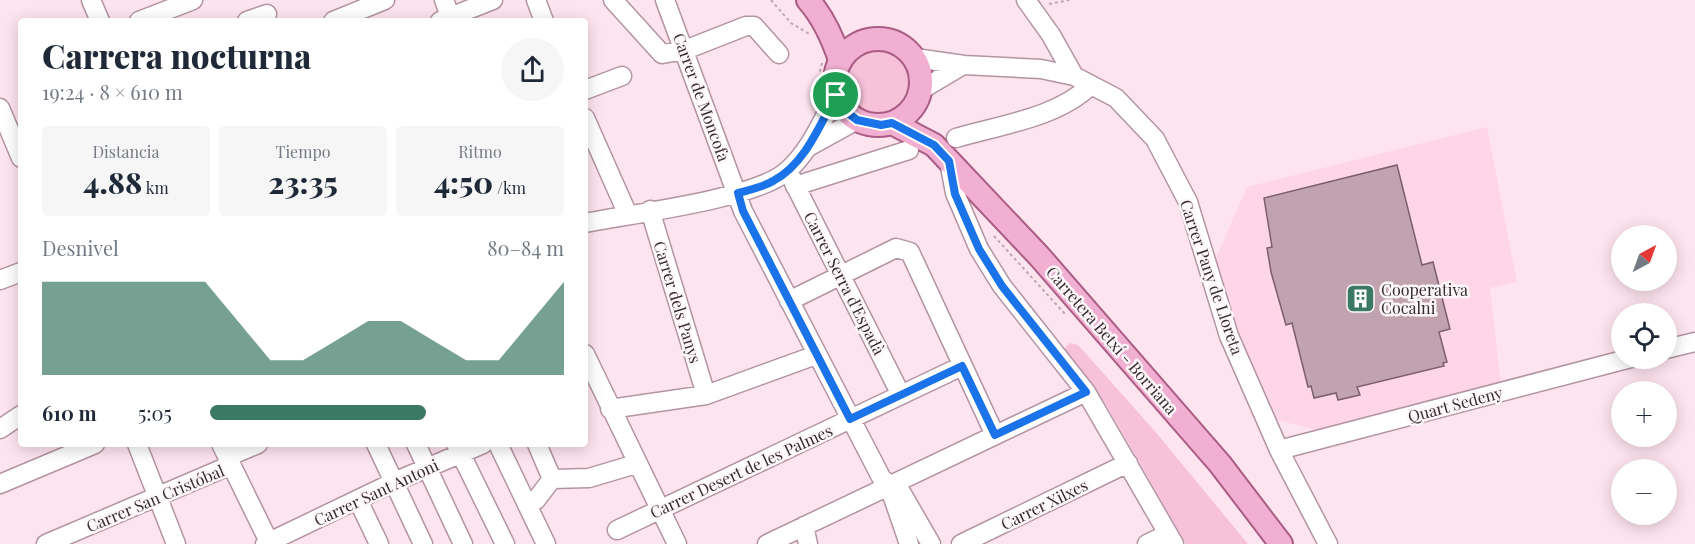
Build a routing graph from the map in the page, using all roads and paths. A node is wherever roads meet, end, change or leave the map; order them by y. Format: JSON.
{"nodes":[{"id":1,"x":91,"y":0,"type":"edge"},
{"id":2,"x":385,"y":0,"type":"edge"},
{"id":3,"x":493,"y":0,"type":"edge"},
{"id":4,"x":536,"y":0,"type":"edge"},
{"id":5,"x":613,"y":0,"type":"edge"},
{"id":6,"x":665,"y":0,"type":"edge"},
{"id":7,"x":1070,"y":0,"type":"edge"},
{"id":8,"x":1029,"y":4,"type":"edge"},
{"id":9,"x":812,"y":5,"type":"edge"},
{"id":10,"x":182,"y":7,"type":"edge"},
{"id":11,"x":356,"y":11,"type":"edge"},
{"id":12,"x":267,"y":14,"type":"dead end"},
{"id":13,"x":447,"y":15,"type":"edge"},
{"id":14,"x":99,"y":18,"type":"edge"},
{"id":15,"x":148,"y":18,"type":"edge"},
{"id":16,"x":256,"y":18,"type":"edge"},
{"id":17,"x":340,"y":18,"type":"edge"},
{"id":18,"x":543,"y":18,"type":"edge"},
{"id":19,"x":868,"y":39,"type":"junction"},
{"id":20,"x":685,"y":50,"type":"junction"},
{"id":21,"x":779,"y":54,"type":"dead end"},
{"id":22,"x":915,"y":58,"type":"junction"},
{"id":23,"x":840,"y":60,"type":"junction"},
{"id":24,"x":964,"y":65,"type":"junction"},
{"id":25,"x":622,"y":76,"type":"dead end"},
{"id":26,"x":1074,"y":76,"type":"junction"},
{"id":27,"x":1091,"y":85,"type":"junction"},
{"id":28,"x":588,"y":89,"type":"edge"},
{"id":29,"x":836,"y":95,"type":"junction"},
{"id":30,"x":919,"y":95,"type":"junction"},
{"id":31,"x":0,"y":108,"type":"edge"},
{"id":32,"x":857,"y":120,"type":"junction"},
{"id":33,"x":892,"y":123,"type":"junction"},
{"id":34,"x":588,"y":125,"type":"edge"},
{"id":35,"x":956,"y":138,"type":"dead end"},
{"id":36,"x":14,"y":146,"type":"edge"},
{"id":37,"x":808,"y":147,"type":"junction"},
{"id":38,"x":909,"y":150,"type":"dead end"},
{"id":39,"x":942,"y":153,"type":"junction"},
{"id":40,"x":792,"y":178,"type":"junction"},
{"id":41,"x":738,"y":193,"type":"junction"},
{"id":42,"x":650,"y":210,"type":"junction"},
{"id":43,"x":628,"y":215,"type":"junction"},
{"id":44,"x":588,"y":222,"type":"edge"},
{"id":45,"x":18,"y":273,"type":"edge"},
{"id":46,"x":842,"y":276,"type":"junction"},
{"id":47,"x":0,"y":280,"type":"edge"},
{"id":48,"x":789,"y":301,"type":"junction"},
{"id":49,"x":1695,"y":342,"type":"edge"},
{"id":50,"x":1677,"y":346,"type":"edge"},
{"id":51,"x":816,"y":355,"type":"junction"},
{"id":52,"x":588,"y":361,"type":"edge"},
{"id":53,"x":1611,"y":363,"type":"edge"},
{"id":54,"x":962,"y":366,"type":"junction"},
{"id":55,"x":1086,"y":392,"type":"junction"},
{"id":56,"x":706,"y":395,"type":"junction"},
{"id":57,"x":902,"y":395,"type":"junction"},
{"id":58,"x":610,"y":410,"type":"junction"},
{"id":59,"x":18,"y":416,"type":"edge"},
{"id":60,"x":850,"y":419,"type":"junction"},
{"id":61,"x":0,"y":429,"type":"edge"},
{"id":62,"x":995,"y":435,"type":"junction"},
{"id":63,"x":87,"y":447,"type":"edge"},
{"id":64,"x":137,"y":447,"type":"edge"},
{"id":65,"x":250,"y":447,"type":"edge"},
{"id":66,"x":376,"y":447,"type":"edge"},
{"id":67,"x":417,"y":447,"type":"edge"},
{"id":68,"x":499,"y":447,"type":"edge"},
{"id":69,"x":538,"y":447,"type":"edge"},
{"id":70,"x":458,"y":449,"type":"edge"},
{"id":71,"x":1279,"y":450,"type":"junction"},
{"id":72,"x":226,"y":456,"type":"edge"},
{"id":73,"x":1128,"y":463,"type":"junction"},
{"id":74,"x":636,"y":464,"type":"junction"},
{"id":75,"x":427,"y":469,"type":"junction"},
{"id":76,"x":552,"y":479,"type":"junction"},
{"id":77,"x":394,"y":483,"type":"junction"},
{"id":78,"x":0,"y":484,"type":"edge"},
{"id":79,"x":888,"y":484,"type":"junction"},
{"id":80,"x":158,"y":498,"type":"junction"},
{"id":81,"x":358,"y":500,"type":"junction"},
{"id":82,"x":527,"y":505,"type":"junction"},
{"id":83,"x":658,"y":509,"type":"junction"},
{"id":84,"x":617,"y":530,"type":"dead end"},
{"id":85,"x":806,"y":535,"type":"edge"},
{"id":86,"x":928,"y":539,"type":"edge"},
{"id":87,"x":1171,"y":539,"type":"edge"},
{"id":88,"x":268,"y":543,"type":"edge"},
{"id":89,"x":909,"y":543,"type":"edge"},
{"id":90,"x":46,"y":544,"type":"edge"},
{"id":91,"x":176,"y":544,"type":"edge"},
{"id":92,"x":379,"y":544,"type":"edge"},
{"id":93,"x":423,"y":544,"type":"edge"},
{"id":94,"x":463,"y":544,"type":"edge"},
{"id":95,"x":505,"y":544,"type":"edge"},
{"id":96,"x":546,"y":544,"type":"edge"},
{"id":97,"x":677,"y":544,"type":"edge"},
{"id":98,"x":767,"y":544,"type":"edge"},
{"id":99,"x":961,"y":544,"type":"edge"},
{"id":100,"x":1147,"y":544,"type":"edge"},
{"id":101,"x":1281,"y":544,"type":"edge"},
{"id":102,"x":1328,"y":544,"type":"edge"}],
"edges":[{"from":1,"to":14,"type":"street"},
{"from":2,"to":11,"type":"street"},
{"from":3,"to":13,"type":"street"},
{"from":4,"to":18,"type":"street"},
{"from":5,"to":20,"type":"street"},
{"from":6,"to":20,"type":"street","name":"Carrer de Moncofa"},
{"from":7,"to":8,"type":"path"},
{"from":8,"to":26,"type":"street"},
{"from":9,"to":19,"type":"main road"},
{"from":9,"to":23,"type":"main road"},
{"from":10,"to":15,"type":"street"},
{"from":11,"to":17,"type":"street"},
{"from":12,"to":16,"type":"street"},
{"from":19,"to":22,"type":"main road"},
{"from":19,"to":23,"type":"main road"},
{"from":20,"to":21,"type":"street"},
{"from":20,"to":41,"type":"street","name":"Carrer de Moncofa"},
{"from":22,"to":24,"type":"street","name":"Carrer Pany de Lloreta"},
{"from":22,"to":30,"type":"main road"},
{"from":23,"to":29,"type":"main road"},
{"from":24,"to":26,"type":"street","name":"Carrer Pany de Lloreta"},
{"from":24,"to":30,"type":"street"},
{"from":25,"to":28,"type":"street"},
{"from":26,"to":27,"type":"street","name":"Carrer Pany de Lloreta"},
{"from":27,"to":35,"type":"street"},
{"from":27,"to":71,"type":"street","name":"Carrer Pany de Lloreta"},
{"from":29,"to":32,"type":"main road"},
{"from":29,"to":37,"type":"street"},
{"from":30,"to":33,"type":"main road"},
{"from":30,"to":39,"type":"main road","name":"Carretera Betxí - Borriana"},
{"from":31,"to":36,"type":"street"},
{"from":32,"to":33,"type":"main road"},
{"from":32,"to":37,"type":"street"},
{"from":33,"to":39,"type":"main road","name":"Carretera Betxí - Borriana"},
{"from":34,"to":43,"type":"street"},
{"from":37,"to":40,"type":"street"},
{"from":38,"to":40,"type":"street"},
{"from":39,"to":55,"type":"street"},
{"from":39,"to":101,"type":"main road","name":"Carretera Betxí - Borriana"},
{"from":40,"to":41,"type":"street"},
{"from":40,"to":46,"type":"street","name":"Carrer Serra d'Espadà"},
{"from":41,"to":42,"type":"street"},
{"from":41,"to":48,"type":"street","name":"Carrer de Moncofa"},
{"from":42,"to":43,"type":"street"},
{"from":42,"to":56,"type":"street","name":"Carrer dels Panys"},
{"from":43,"to":44,"type":"street"},
{"from":45,"to":47,"type":"street"},
{"from":46,"to":48,"type":"street"},
{"from":46,"to":54,"type":"street"},
{"from":46,"to":57,"type":"street","name":"Carrer Serra d'Espadà"},
{"from":48,"to":51,"type":"street","name":"Carrer de Moncofa"},
{"from":49,"to":50,"type":"street"},
{"from":51,"to":56,"type":"street"},
{"from":51,"to":60,"type":"street","name":"Carrer de Moncofa"},
{"from":52,"to":58,"type":"street"},
{"from":53,"to":71,"type":"street","name":"Quart Sedeny"},
{"from":54,"to":57,"type":"street","name":"Carrer Desert de les Palmes"},
{"from":54,"to":62,"type":"street"},
{"from":55,"to":62,"type":"street"},
{"from":55,"to":73,"type":"street"},
{"from":56,"to":58,"type":"street"},
{"from":57,"to":60,"type":"street","name":"Carrer Desert de les Palmes"},
{"from":58,"to":74,"type":"street"},
{"from":59,"to":61,"type":"street"},
{"from":60,"to":79,"type":"street","name":"Carrer de Moncofa"},
{"from":60,"to":83,"type":"street","name":"Carrer Desert de les Palmes"},
{"from":62,"to":79,"type":"street"},
{"from":63,"to":78,"type":"street"},
{"from":64,"to":80,"type":"street"},
{"from":65,"to":72,"type":"street","name":"Carrer San Cristóbal"},
{"from":66,"to":77,"type":"street"},
{"from":67,"to":75,"type":"street"},
{"from":68,"to":82,"type":"street"},
{"from":69,"to":76,"type":"street"},
{"from":70,"to":75,"type":"street","name":"Carrer Sant Antoni"},
{"from":70,"to":95,"type":"street"},
{"from":71,"to":102,"type":"street","name":"Carrer Pany de Lloreta"},
{"from":72,"to":80,"type":"street","name":"Carrer San Cristóbal"},
{"from":72,"to":88,"type":"street"},
{"from":73,"to":87,"type":"street"},
{"from":73,"to":99,"type":"street","name":"Carrer Xilxes"},
{"from":74,"to":76,"type":"street"},
{"from":74,"to":83,"type":"street"},
{"from":75,"to":77,"type":"street","name":"Carrer Sant Antoni"},
{"from":75,"to":94,"type":"street"},
{"from":76,"to":82,"type":"street"},
{"from":77,"to":81,"type":"street","name":"Carrer Sant Antoni"},
{"from":77,"to":93,"type":"street"},
{"from":79,"to":85,"type":"street"},
{"from":79,"to":86,"type":"street"},
{"from":79,"to":89,"type":"street"},
{"from":80,"to":90,"type":"street","name":"Carrer San Cristóbal"},
{"from":80,"to":91,"type":"street"},
{"from":81,"to":88,"type":"street","name":"Carrer Sant Antoni"},
{"from":81,"to":92,"type":"street"},
{"from":82,"to":96,"type":"street"},
{"from":83,"to":84,"type":"street","name":"Carrer Desert de les Palmes"},
{"from":83,"to":97,"type":"street"},
{"from":85,"to":98,"type":"street"},
{"from":86,"to":89,"type":"street"},
{"from":87,"to":100,"type":"street"}]}
